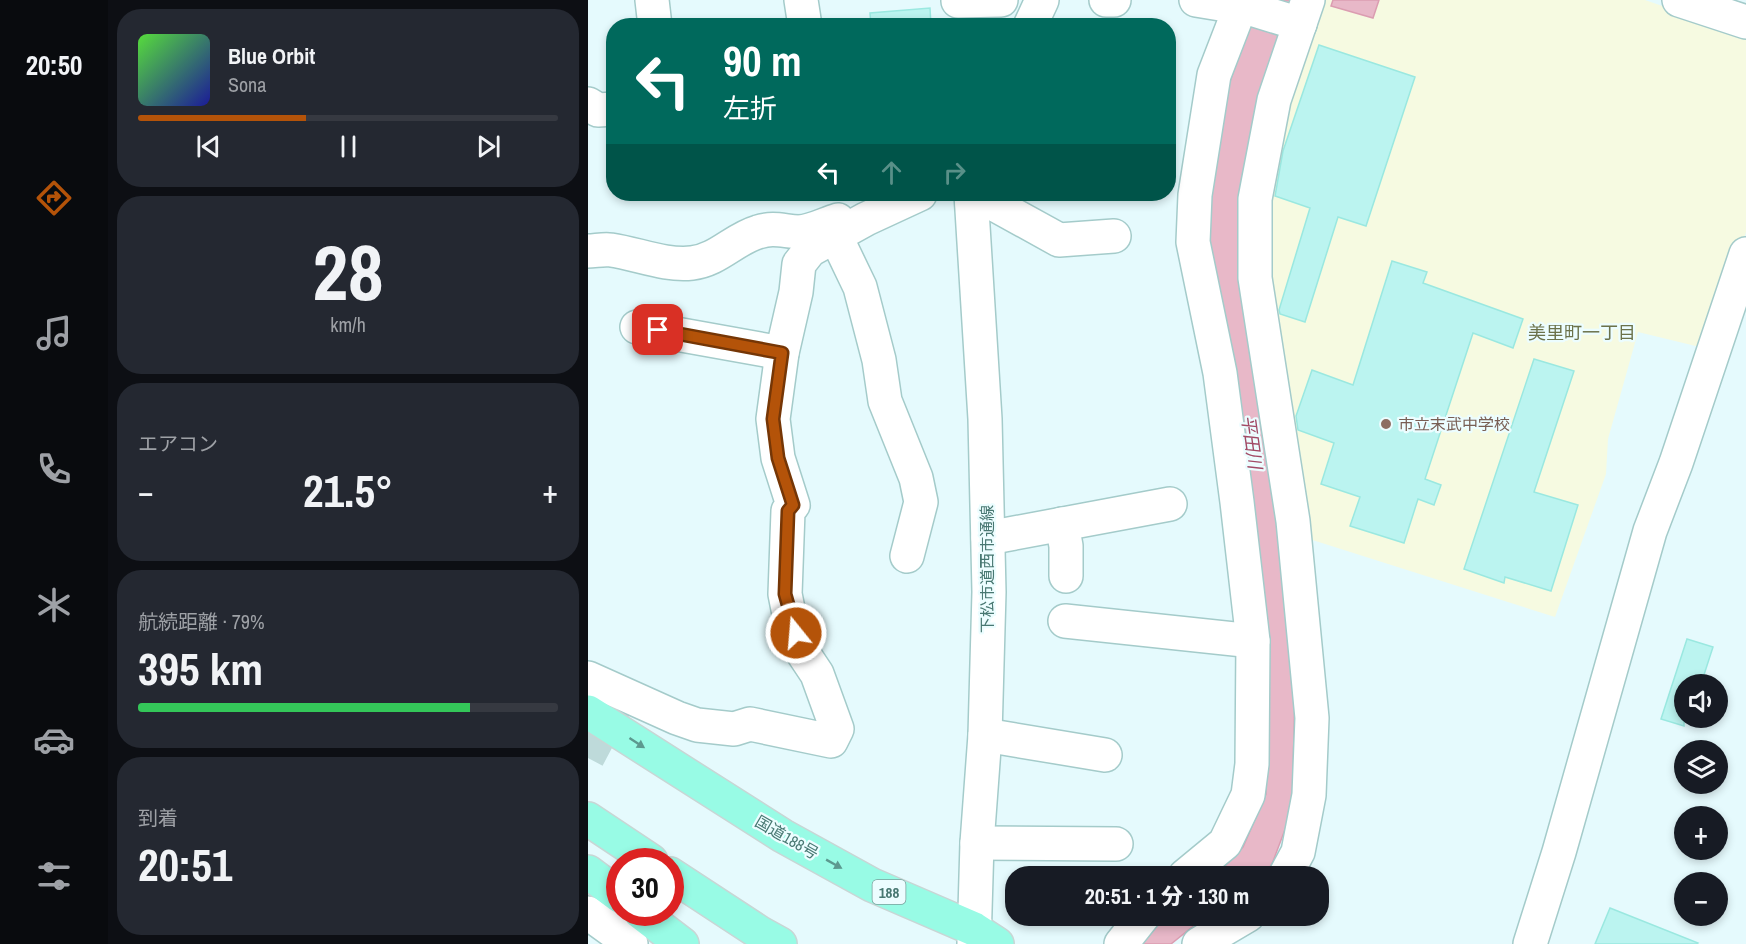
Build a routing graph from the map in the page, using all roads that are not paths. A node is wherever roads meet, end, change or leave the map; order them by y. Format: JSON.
{"nodes":[{"id":1,"x":652,"y":0,"type":"edge"},
{"id":2,"x":801,"y":0,"type":"edge"},
{"id":3,"x":1001,"y":0,"type":"edge"},
{"id":4,"x":1106,"y":0,"type":"edge"},
{"id":5,"x":1114,"y":0,"type":"edge"},
{"id":6,"x":1196,"y":0,"type":"edge"},
{"id":7,"x":1679,"y":0,"type":"edge"},
{"id":8,"x":1245,"y":5,"type":"edge"},
{"id":9,"x":958,"y":9,"type":"edge"},
{"id":10,"x":1300,"y":15,"type":"edge"},
{"id":11,"x":654,"y":18,"type":"edge"},
{"id":12,"x":803,"y":18,"type":"edge"},
{"id":13,"x":1746,"y":22,"type":"edge"},
{"id":14,"x":588,"y":104,"type":"edge"},
{"id":15,"x":606,"y":110,"type":"edge"},
{"id":16,"x":905,"y":201,"type":"edge"},
{"id":17,"x":972,"y":201,"type":"edge"},
{"id":18,"x":982,"y":201,"type":"edge"},
{"id":19,"x":866,"y":219,"type":"junction"},
{"id":20,"x":1114,"y":236,"type":"dead end"},
{"id":21,"x":836,"y":237,"type":"junction"},
{"id":22,"x":588,"y":251,"type":"edge"},
{"id":23,"x":1746,"y":254,"type":"edge"},
{"id":24,"x":637,"y":327,"type":"dead end"},
{"id":25,"x":782,"y":353,"type":"junction"},
{"id":26,"x":1170,"y":504,"type":"dead end"},
{"id":27,"x":1062,"y":524,"type":"junction"},
{"id":28,"x":988,"y":538,"type":"junction"},
{"id":29,"x":907,"y":556,"type":"dead end"},
{"id":30,"x":1066,"y":576,"type":"dead end"},
{"id":31,"x":1065,"y":621,"type":"dead end"},
{"id":32,"x":1253,"y":640,"type":"junction"},
{"id":33,"x":588,"y":678,"type":"edge"},
{"id":34,"x":609,"y":703,"type":"edge"},
{"id":35,"x":986,"y":735,"type":"junction"},
{"id":36,"x":1105,"y":755,"type":"dead end"},
{"id":37,"x":588,"y":819,"type":"edge"},
{"id":38,"x":977,"y":843,"type":"junction"},
{"id":39,"x":1116,"y":844,"type":"dead end"},
{"id":40,"x":632,"y":848,"type":"edge"},
{"id":41,"x":1197,"y":866,"type":"edge"},
{"id":42,"x":1290,"y":866,"type":"edge"},
{"id":43,"x":588,"y":872,"type":"edge"},
{"id":44,"x":684,"y":883,"type":"edge"},
{"id":45,"x":606,"y":886,"type":"edge"},
{"id":46,"x":588,"y":913,"type":"edge"},
{"id":47,"x":658,"y":926,"type":"edge"},
{"id":48,"x":1135,"y":926,"type":"edge"},
{"id":49,"x":1229,"y":926,"type":"edge"},
{"id":50,"x":982,"y":939,"type":"edge"},
{"id":51,"x":631,"y":944,"type":"edge"},
{"id":52,"x":682,"y":944,"type":"edge"},
{"id":53,"x":780,"y":944,"type":"edge"},
{"id":54,"x":1121,"y":944,"type":"edge"},
{"id":55,"x":1199,"y":944,"type":"edge"},
{"id":56,"x":1530,"y":944,"type":"edge"}],
"edges":[{"from":1,"to":11,"type":"street"},
{"from":2,"to":12,"type":"street"},
{"from":3,"to":9,"type":"street"},
{"from":4,"to":5,"type":"street"},
{"from":6,"to":8,"type":"street"},
{"from":7,"to":13,"type":"street"},
{"from":8,"to":10,"type":"street"},
{"from":8,"to":32,"type":"street"},
{"from":10,"to":42,"type":"street"},
{"from":14,"to":15,"type":"street"},
{"from":16,"to":19,"type":"street"},
{"from":17,"to":28,"type":"street","name":"下松市道西市通線"},
{"from":18,"to":20,"type":"street"},
{"from":19,"to":21,"type":"street"},
{"from":19,"to":22,"type":"street"},
{"from":21,"to":25,"type":"street"},
{"from":21,"to":29,"type":"street"},
{"from":23,"to":56,"type":"street"},
{"from":24,"to":25,"type":"street"},
{"from":25,"to":34,"type":"street"},
{"from":26,"to":27,"type":"street"},
{"from":27,"to":28,"type":"street"},
{"from":27,"to":30,"type":"street"},
{"from":28,"to":35,"type":"street","name":"下松市道西市通線"},
{"from":31,"to":32,"type":"street"},
{"from":32,"to":41,"type":"street"},
{"from":33,"to":34,"type":"street"},
{"from":34,"to":50,"type":"highway","name":"国道188号","number":"188","one_way":true},
{"from":35,"to":36,"type":"street"},
{"from":35,"to":38,"type":"street","name":"下松市道西市通線"},
{"from":37,"to":40,"type":"highway"},
{"from":38,"to":39,"type":"street"},
{"from":38,"to":50,"type":"street","name":"下松市道西市通線"},
{"from":43,"to":45,"type":"highway"},
{"from":44,"to":53,"type":"highway"},
{"from":46,"to":51,"type":"street"},
{"from":47,"to":52,"type":"highway"},
{"from":48,"to":54,"type":"street"},
{"from":49,"to":55,"type":"street"}]}
